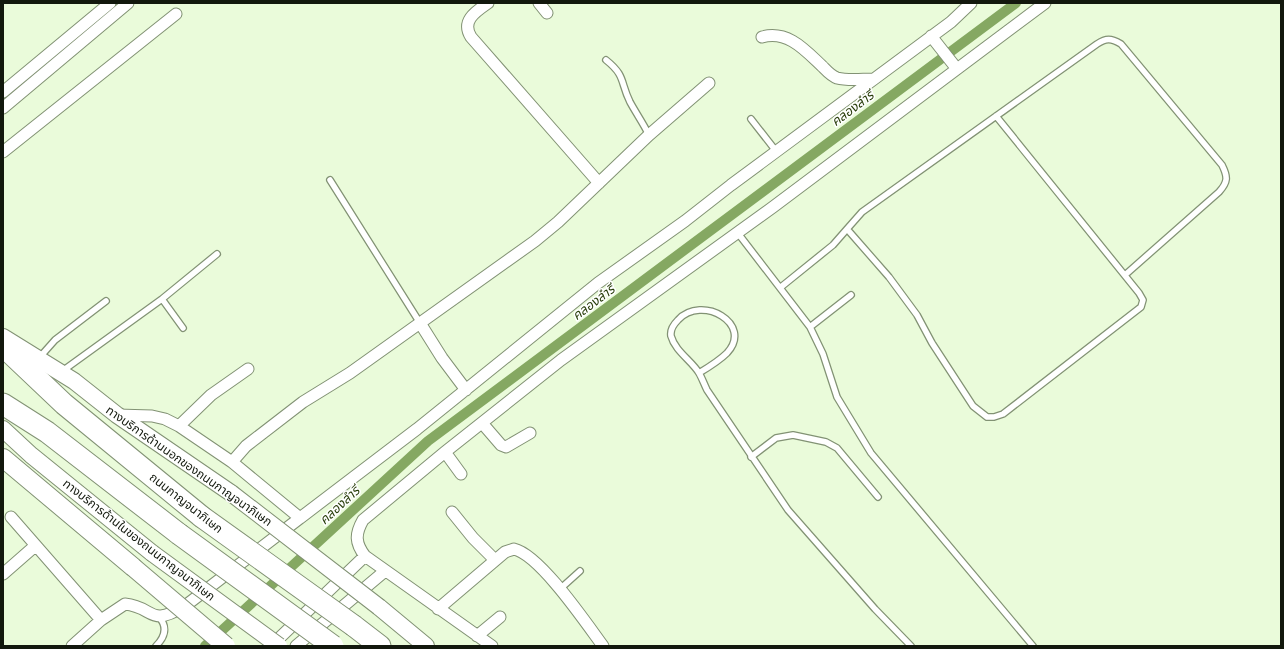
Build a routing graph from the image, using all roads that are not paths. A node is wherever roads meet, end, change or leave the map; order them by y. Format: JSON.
{"nodes":[{"id":1,"x":110,"y":3,"type":"edge"},
{"id":2,"x":128,"y":3,"type":"edge"},
{"id":3,"x":488,"y":3,"type":"edge"},
{"id":4,"x":539,"y":3,"type":"edge"},
{"id":5,"x":970,"y":3,"type":"edge"},
{"id":6,"x":1045,"y":3,"type":"edge"},
{"id":7,"x":547,"y":13,"type":"dead end"},
{"id":8,"x":176,"y":14,"type":"dead end"},
{"id":9,"x":762,"y":37,"type":"dead end"},
{"id":10,"x":934,"y":40,"type":"junction"},
{"id":11,"x":606,"y":60,"type":"dead end"},
{"id":12,"x":956,"y":66,"type":"junction"},
{"id":13,"x":874,"y":79,"type":"junction"},
{"id":14,"x":709,"y":83,"type":"dead end"},
{"id":15,"x":3,"y":92,"type":"edge"},
{"id":16,"x":3,"y":108,"type":"edge"},
{"id":17,"x":996,"y":116,"type":"junction"},
{"id":18,"x":751,"y":119,"type":"dead end"},
{"id":19,"x":649,"y":135,"type":"junction"},
{"id":20,"x":776,"y":151,"type":"junction"},
{"id":21,"x":3,"y":152,"type":"edge"},
{"id":22,"x":330,"y":180,"type":"dead end"},
{"id":23,"x":599,"y":183,"type":"junction"},
{"id":24,"x":847,"y":229,"type":"junction"},
{"id":25,"x":737,"y":232,"type":"junction"},
{"id":26,"x":217,"y":254,"type":"dead end"},
{"id":27,"x":1125,"y":275,"type":"junction"},
{"id":28,"x":781,"y":287,"type":"junction"},
{"id":29,"x":851,"y":295,"type":"dead end"},
{"id":30,"x":162,"y":299,"type":"junction"},
{"id":31,"x":106,"y":301,"type":"dead end"},
{"id":32,"x":420,"y":323,"type":"junction"},
{"id":33,"x":184,"y":328,"type":"dead end"},
{"id":34,"x":810,"y":328,"type":"junction"},
{"id":35,"x":3,"y":337,"type":"edge"},
{"id":36,"x":3,"y":346,"type":"edge"},
{"id":37,"x":39,"y":358,"type":"junction"},
{"id":38,"x":248,"y":369,"type":"dead end"},
{"id":39,"x":699,"y":372,"type":"junction"},
{"id":40,"x":60,"y":373,"type":"junction"},
{"id":41,"x":466,"y":390,"type":"junction"},
{"id":42,"x":3,"y":404,"type":"edge"},
{"id":43,"x":117,"y":415,"type":"junction"},
{"id":44,"x":482,"y":423,"type":"junction"},
{"id":45,"x":179,"y":426,"type":"junction"},
{"id":46,"x":3,"y":429,"type":"edge"},
{"id":47,"x":530,"y":433,"type":"dead end"},
{"id":48,"x":445,"y":452,"type":"junction"},
{"id":49,"x":751,"y":457,"type":"junction"},
{"id":50,"x":3,"y":458,"type":"edge"},
{"id":51,"x":232,"y":462,"type":"junction"},
{"id":52,"x":462,"y":474,"type":"dead end"},
{"id":53,"x":878,"y":497,"type":"dead end"},
{"id":54,"x":452,"y":512,"type":"dead end"},
{"id":55,"x":303,"y":515,"type":"junction"},
{"id":56,"x":11,"y":517,"type":"dead end"},
{"id":57,"x":35,"y":546,"type":"junction"},
{"id":58,"x":364,"y":556,"type":"junction"},
{"id":59,"x":495,"y":560,"type":"junction"},
{"id":60,"x":385,"y":571,"type":"junction"},
{"id":61,"x":580,"y":571,"type":"dead end"},
{"id":62,"x":3,"y":574,"type":"edge"},
{"id":63,"x":560,"y":588,"type":"junction"},
{"id":64,"x":438,"y":609,"type":"junction"},
{"id":65,"x":159,"y":617,"type":"junction"},
{"id":66,"x":500,"y":617,"type":"dead end"},
{"id":67,"x":101,"y":620,"type":"junction"},
{"id":68,"x":477,"y":636,"type":"junction"},
{"id":69,"x":72,"y":646,"type":"edge"},
{"id":70,"x":156,"y":646,"type":"edge"},
{"id":71,"x":226,"y":646,"type":"edge"},
{"id":72,"x":272,"y":646,"type":"edge"},
{"id":73,"x":279,"y":646,"type":"edge"},
{"id":74,"x":296,"y":646,"type":"edge"},
{"id":75,"x":333,"y":646,"type":"edge"},
{"id":76,"x":380,"y":646,"type":"edge"},
{"id":77,"x":426,"y":646,"type":"edge"},
{"id":78,"x":492,"y":646,"type":"edge"},
{"id":79,"x":603,"y":646,"type":"edge"},
{"id":80,"x":911,"y":646,"type":"edge"},
{"id":81,"x":1033,"y":646,"type":"edge"}],
"edges":[{"from":1,"to":15,"type":"street"},
{"from":2,"to":16,"type":"street"},
{"from":3,"to":23,"type":"street"},
{"from":4,"to":7,"type":"street"},
{"from":5,"to":10,"type":"street"},
{"from":6,"to":12,"type":"street"},
{"from":8,"to":21,"type":"street"},
{"from":9,"to":13,"type":"street"},
{"from":10,"to":12,"type":"street"},
{"from":10,"to":13,"type":"street"},
{"from":11,"to":19,"type":"lane"},
{"from":12,"to":25,"type":"street"},
{"from":13,"to":20,"type":"street"},
{"from":14,"to":19,"type":"street"},
{"from":17,"to":24,"type":"lane"},
{"from":17,"to":27,"type":"lane"},
{"from":17,"to":27,"type":"lane"},
{"from":18,"to":20,"type":"lane"},
{"from":19,"to":23,"type":"street"},
{"from":20,"to":41,"type":"street"},
{"from":22,"to":32,"type":"lane"},
{"from":23,"to":32,"type":"street"},
{"from":24,"to":27,"type":"lane"},
{"from":24,"to":28,"type":"lane"},
{"from":25,"to":28,"type":"lane"},
{"from":25,"to":44,"type":"street"},
{"from":26,"to":30,"type":"lane"},
{"from":28,"to":34,"type":"lane"},
{"from":29,"to":34,"type":"lane"},
{"from":30,"to":33,"type":"lane"},
{"from":30,"to":40,"type":"lane"},
{"from":31,"to":37,"type":"lane"},
{"from":32,"to":41,"type":"street"},
{"from":32,"to":51,"type":"street"},
{"from":34,"to":81,"type":"lane"},
{"from":35,"to":37,"type":"main road","name":"ทางบริการด้านนอกของถนนกาญจนาภิเษก"},
{"from":36,"to":76,"type":"highway","name":"ถนนกาญจนาภิเษก","bridge":true},
{"from":37,"to":40,"type":"main road","name":"ทางบริการด้านนอกของถนนกาญจนาภิเษก"},
{"from":38,"to":45,"type":"street"},
{"from":39,"to":39,"type":"lane"},
{"from":39,"to":49,"type":"lane"},
{"from":40,"to":43,"type":"main road","name":"ทางบริการด้านนอกของถนนกาญจนาภิเษก"},
{"from":41,"to":55,"type":"street"},
{"from":42,"to":75,"type":"highway","bridge":true},
{"from":43,"to":45,"type":"street"},
{"from":43,"to":77,"type":"main road","name":"ทางบริการด้านนอกของถนนกาญจนาภิเษก","bridge":true},
{"from":44,"to":47,"type":"street"},
{"from":44,"to":48,"type":"street"},
{"from":45,"to":51,"type":"street"},
{"from":46,"to":73,"type":"main road","name":"ทางบริการด้านในของถนนกาญจนาภิเษก","bridge":true},
{"from":48,"to":52,"type":"street"},
{"from":48,"to":58,"type":"street"},
{"from":49,"to":53,"type":"lane"},
{"from":49,"to":80,"type":"lane"},
{"from":50,"to":71,"type":"main road","bridge":true},
{"from":51,"to":55,"type":"street"},
{"from":54,"to":59,"type":"street"},
{"from":55,"to":65,"type":"street"},
{"from":56,"to":57,"type":"street"},
{"from":57,"to":62,"type":"street"},
{"from":57,"to":67,"type":"street"},
{"from":58,"to":60,"type":"street"},
{"from":58,"to":72,"type":"street"},
{"from":59,"to":63,"type":"street"},
{"from":59,"to":64,"type":"street"},
{"from":60,"to":64,"type":"street"},
{"from":60,"to":74,"type":"street"},
{"from":61,"to":63,"type":"lane"},
{"from":63,"to":79,"type":"street"},
{"from":64,"to":68,"type":"street"},
{"from":65,"to":67,"type":"street"},
{"from":65,"to":70,"type":"lane"},
{"from":66,"to":68,"type":"street"},
{"from":67,"to":69,"type":"street"},
{"from":68,"to":78,"type":"street"}]}
